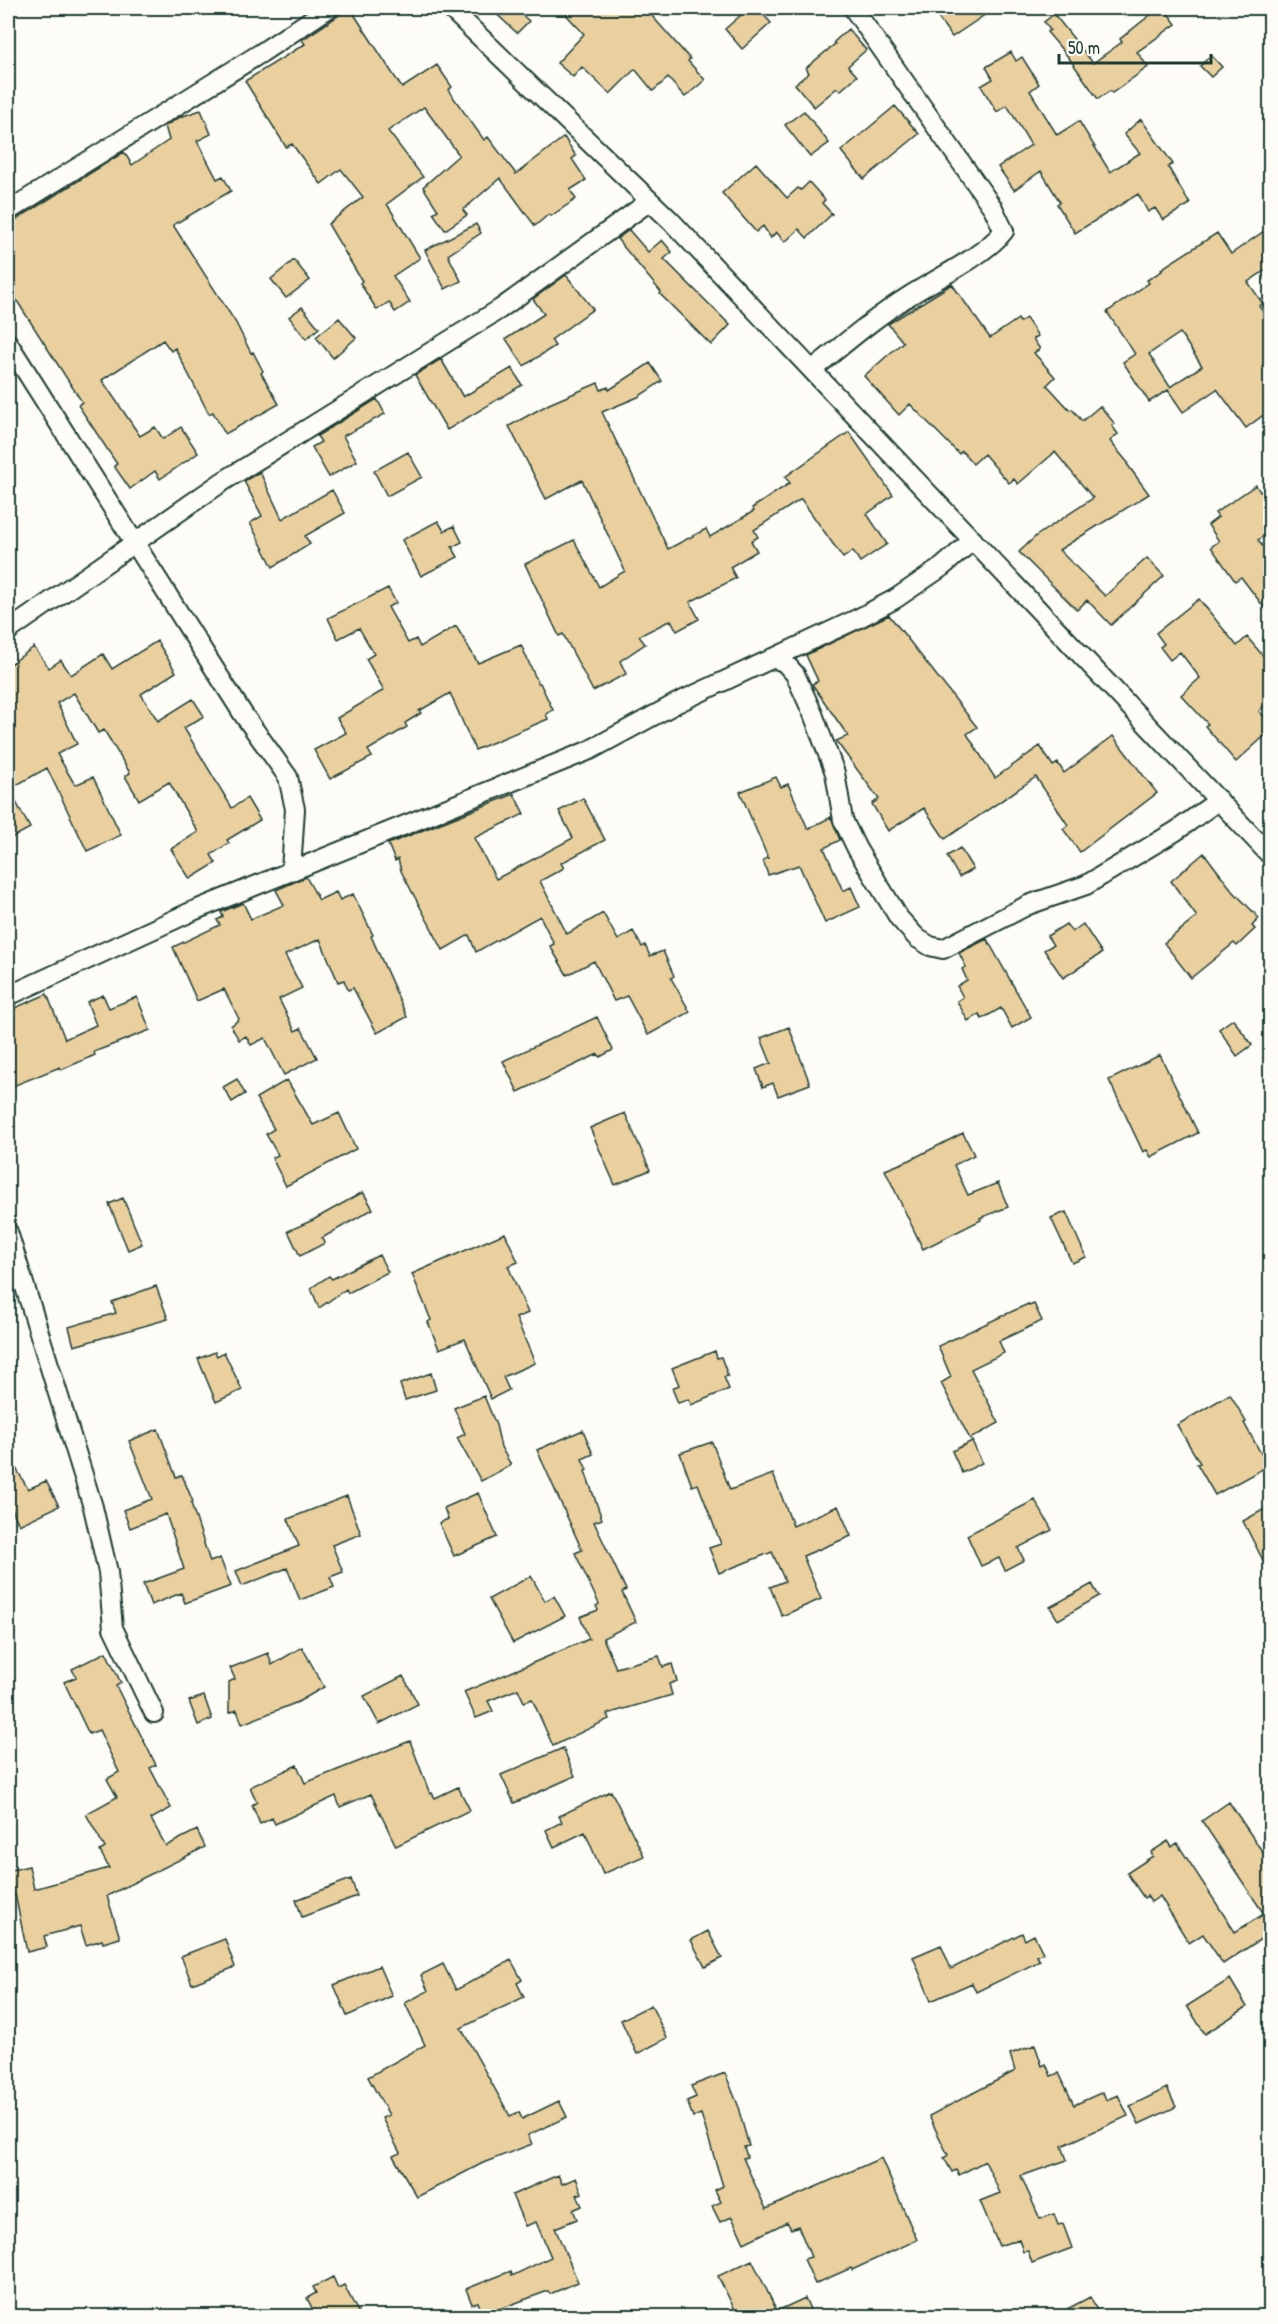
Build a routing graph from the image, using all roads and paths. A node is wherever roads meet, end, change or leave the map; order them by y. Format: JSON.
{"nodes":[{"id":1,"x":329,"y":8,"type":"edge"},
{"id":2,"x":450,"y":8,"type":"edge"},
{"id":3,"x":852,"y":8,"type":"edge"},
{"id":4,"x":650,"y":201,"type":"junction"},
{"id":5,"x":8,"y":211,"type":"edge"},
{"id":6,"x":8,"y":343,"type":"edge"},
{"id":7,"x":812,"y":370,"type":"junction"},
{"id":8,"x":972,"y":540,"type":"junction"},
{"id":9,"x":134,"y":543,"type":"junction"},
{"id":10,"x":8,"y":631,"type":"edge"},
{"id":11,"x":772,"y":658,"type":"junction"},
{"id":12,"x":1219,"y":800,"type":"junction"},
{"id":13,"x":1270,"y":855,"type":"edge"},
{"id":14,"x":291,"y":871,"type":"junction"},
{"id":15,"x":8,"y":996,"type":"edge"},
{"id":16,"x":8,"y":1232,"type":"edge"},
{"id":17,"x":154,"y":1713,"type":"dead end"}],
"edges":[{"from":1,"to":5,"type":"street"},
{"from":2,"to":4,"type":"street"},
{"from":3,"to":7,"type":"street"},
{"from":4,"to":7,"type":"street"},
{"from":4,"to":9,"type":"street"},
{"from":6,"to":9,"type":"street"},
{"from":7,"to":8,"type":"street"},
{"from":8,"to":11,"type":"street"},
{"from":8,"to":12,"type":"street"},
{"from":9,"to":10,"type":"street"},
{"from":9,"to":14,"type":"street"},
{"from":11,"to":12,"type":"street"},
{"from":11,"to":14,"type":"street"},
{"from":12,"to":13,"type":"street"},
{"from":14,"to":15,"type":"street"},
{"from":16,"to":17,"type":"street"}]}
